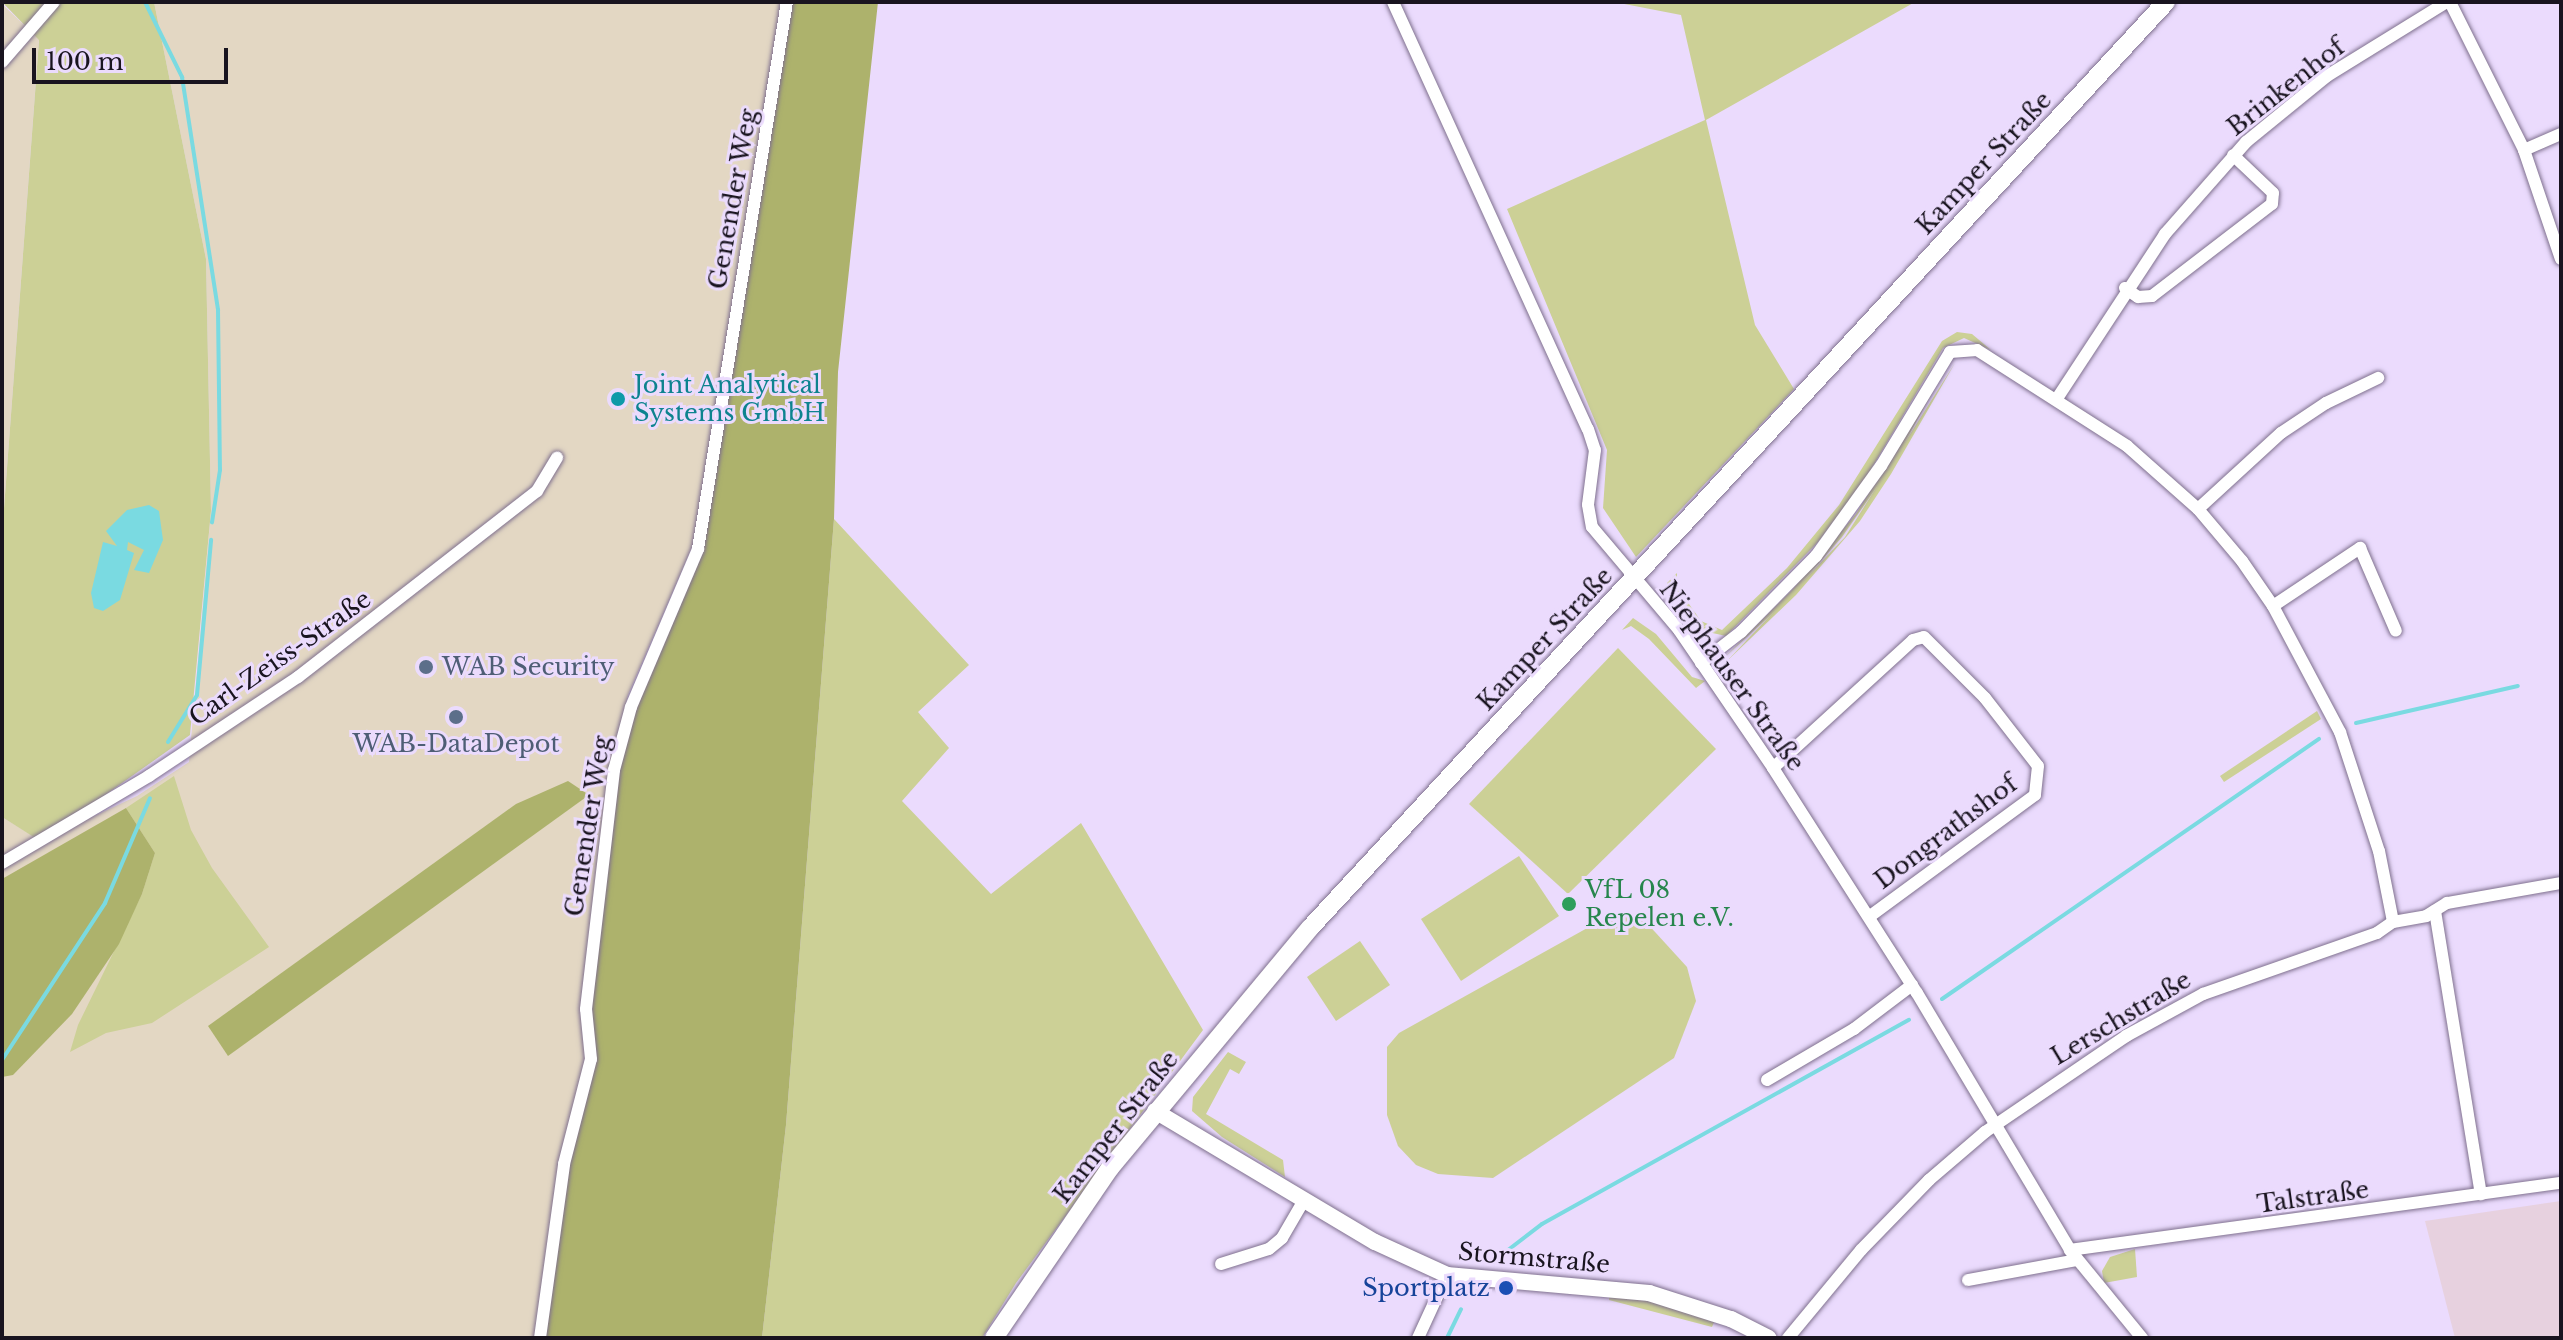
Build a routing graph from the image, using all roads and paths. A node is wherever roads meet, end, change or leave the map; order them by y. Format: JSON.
{"nodes":[{"id":1,"x":54,"y":2,"type":"edge"},
{"id":2,"x":787,"y":2,"type":"edge"},
{"id":3,"x":1393,"y":2,"type":"edge"},
{"id":4,"x":2166,"y":2,"type":"edge"},
{"id":5,"x":2448,"y":2,"type":"edge"},
{"id":6,"x":2,"y":62,"type":"edge"},
{"id":7,"x":2561,"y":134,"type":"edge"},
{"id":8,"x":2524,"y":150,"type":"junction"},
{"id":9,"x":2233,"y":155,"type":"junction"},
{"id":10,"x":2561,"y":259,"type":"edge"},
{"id":11,"x":2125,"y":288,"type":"junction"},
{"id":12,"x":2378,"y":378,"type":"dead end"},
{"id":13,"x":2058,"y":397,"type":"junction"},
{"id":14,"x":557,"y":458,"type":"dead end"},
{"id":15,"x":2198,"y":509,"type":"junction"},
{"id":16,"x":1633,"y":579,"type":"junction"},
{"id":17,"x":2273,"y":606,"type":"junction"},
{"id":18,"x":2396,"y":631,"type":"dead end"},
{"id":19,"x":1701,"y":663,"type":"junction"},
{"id":20,"x":1773,"y":768,"type":"junction"},
{"id":21,"x":2,"y":863,"type":"edge"},
{"id":22,"x":2561,"y":883,"type":"edge"},
{"id":23,"x":2435,"y":911,"type":"junction"},
{"id":24,"x":1869,"y":917,"type":"junction"},
{"id":25,"x":2393,"y":922,"type":"junction"},
{"id":26,"x":1912,"y":985,"type":"junction"},
{"id":27,"x":1767,"y":1080,"type":"dead end"},
{"id":28,"x":1155,"y":1111,"type":"junction"},
{"id":29,"x":1998,"y":1124,"type":"junction"},
{"id":30,"x":2561,"y":1183,"type":"edge"},
{"id":31,"x":2481,"y":1194,"type":"junction"},
{"id":32,"x":1304,"y":1200,"type":"junction"},
{"id":33,"x":2074,"y":1255,"type":"junction"},
{"id":34,"x":1221,"y":1264,"type":"dead end"},
{"id":35,"x":1447,"y":1275,"type":"junction"},
{"id":36,"x":1968,"y":1280,"type":"dead end"},
{"id":37,"x":540,"y":1338,"type":"edge"},
{"id":38,"x":994,"y":1338,"type":"edge"},
{"id":39,"x":1418,"y":1338,"type":"edge"},
{"id":40,"x":1769,"y":1338,"type":"edge"},
{"id":41,"x":1788,"y":1338,"type":"edge"},
{"id":42,"x":2142,"y":1338,"type":"edge"}],
"edges":[{"from":1,"to":6,"type":"street"},
{"from":2,"to":37,"type":"street","name":"Genender Weg"},
{"from":3,"to":16,"type":"street","name":"Niephauser Straße"},
{"from":4,"to":16,"type":"main road","name":"Kamper Straße"},
{"from":5,"to":8,"type":"street"},
{"from":5,"to":9,"type":"street","name":"Brinkenhof"},
{"from":7,"to":8,"type":"street"},
{"from":8,"to":10,"type":"street"},
{"from":9,"to":11,"type":"street","name":"Brinkenhof"},
{"from":9,"to":11,"type":"street","name":"Brinkenhof"},
{"from":11,"to":13,"type":"street","name":"Brinkenhof"},
{"from":12,"to":15,"type":"street"},
{"from":13,"to":15,"type":"street"},
{"from":13,"to":19,"type":"street"},
{"from":14,"to":21,"type":"street","name":"Carl-Zeiss-Straße"},
{"from":15,"to":17,"type":"street"},
{"from":16,"to":19,"type":"street","name":"Niephauser Straße"},
{"from":16,"to":28,"type":"main road","name":"Kamper Straße"},
{"from":17,"to":18,"type":"street"},
{"from":17,"to":25,"type":"street"},
{"from":19,"to":20,"type":"street","name":"Niephauser Straße"},
{"from":20,"to":24,"type":"street","name":"Niephauser Straße"},
{"from":20,"to":24,"type":"street","name":"Dongrathshof"},
{"from":22,"to":23,"type":"street","name":"Lerschstraße"},
{"from":23,"to":25,"type":"street","name":"Lerschstraße"},
{"from":23,"to":31,"type":"street"},
{"from":24,"to":26,"type":"street","name":"Niephauser Straße"},
{"from":25,"to":29,"type":"street","name":"Lerschstraße"},
{"from":26,"to":27,"type":"street"},
{"from":26,"to":29,"type":"street","name":"Niephauser Straße"},
{"from":28,"to":32,"type":"street","name":"Stormstraße"},
{"from":28,"to":38,"type":"main road","name":"Kamper Straße"},
{"from":29,"to":33,"type":"street","name":"Niephauser Straße"},
{"from":29,"to":41,"type":"street","name":"Lerschstraße"},
{"from":30,"to":31,"type":"street","name":"Talstraße"},
{"from":31,"to":33,"type":"street","name":"Talstraße"},
{"from":32,"to":34,"type":"street"},
{"from":32,"to":35,"type":"street","name":"Stormstraße"},
{"from":33,"to":36,"type":"street"},
{"from":33,"to":42,"type":"street","name":"Niephauser Straße"},
{"from":35,"to":39,"type":"street"},
{"from":35,"to":40,"type":"street","name":"Stormstraße"}]}
